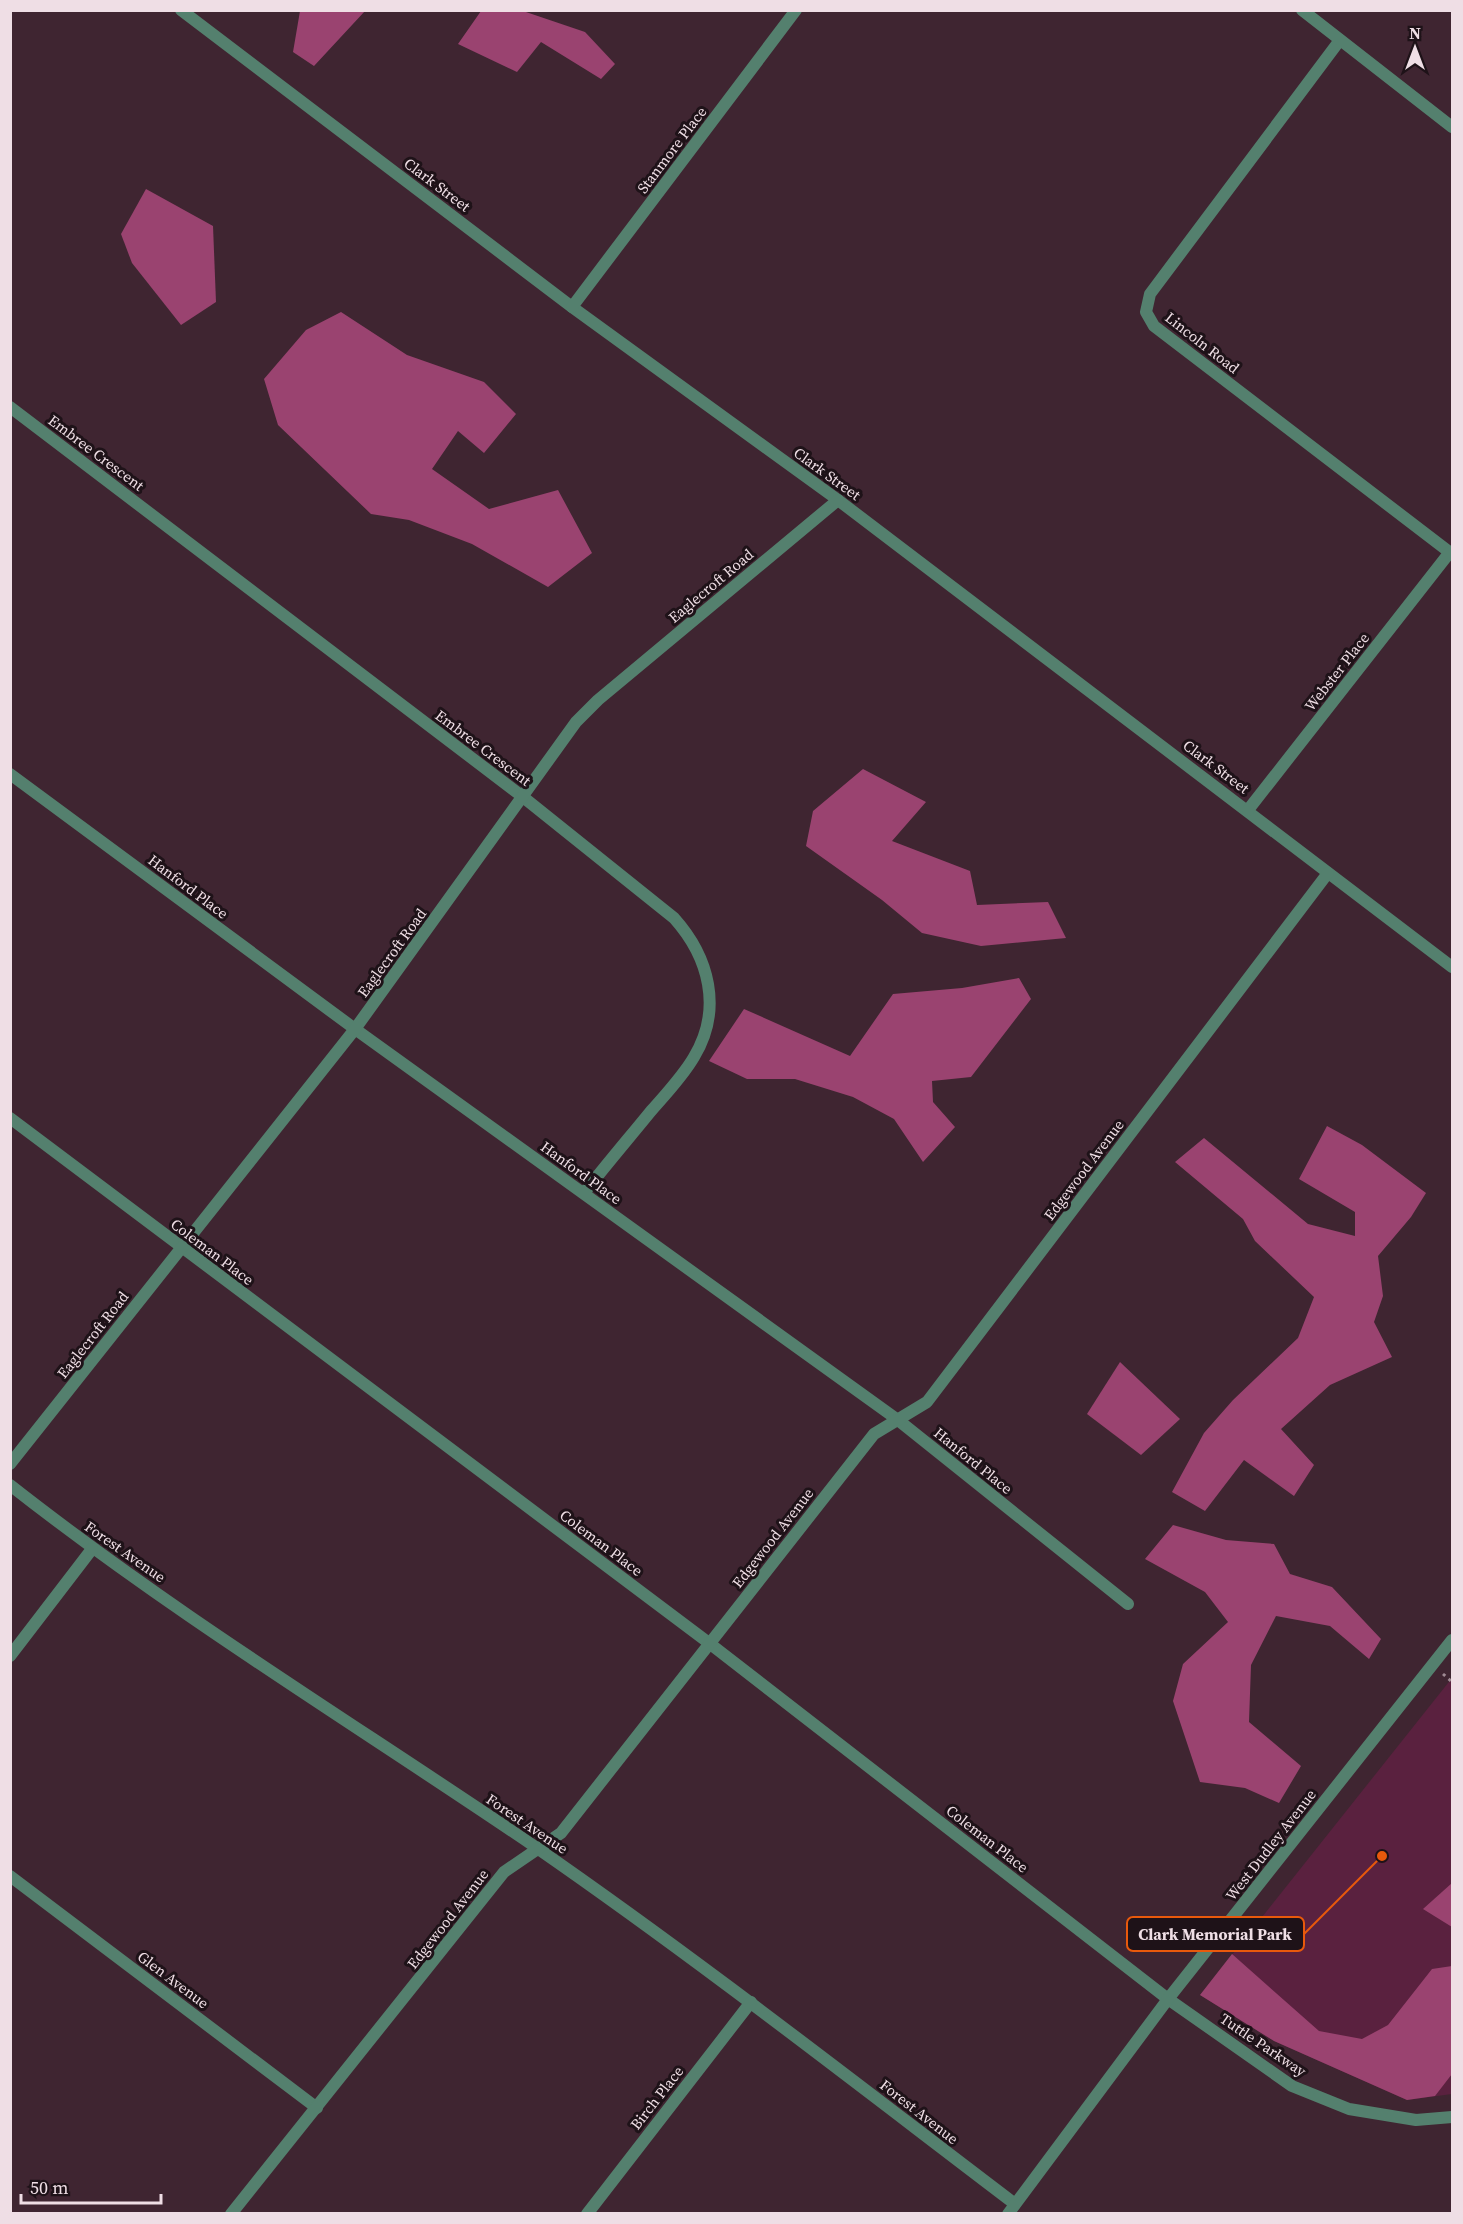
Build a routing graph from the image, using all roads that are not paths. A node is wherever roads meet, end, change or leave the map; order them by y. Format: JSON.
{"nodes":[{"id":1,"x":181,"y":10,"type":"edge"},
{"id":2,"x":796,"y":10,"type":"edge"},
{"id":3,"x":1302,"y":10,"type":"edge"},
{"id":4,"x":1340,"y":40,"type":"junction"},
{"id":5,"x":1452,"y":127,"type":"edge"},
{"id":6,"x":572,"y":307,"type":"junction"},
{"id":7,"x":12,"y":411,"type":"edge"},
{"id":8,"x":838,"y":500,"type":"junction"},
{"id":9,"x":1451,"y":553,"type":"edge"},
{"id":10,"x":10,"y":774,"type":"edge"},
{"id":11,"x":523,"y":797,"type":"junction"},
{"id":12,"x":1248,"y":810,"type":"junction"},
{"id":13,"x":1328,"y":873,"type":"junction"},
{"id":14,"x":1452,"y":967,"type":"edge"},
{"id":15,"x":355,"y":1029,"type":"junction"},
{"id":16,"x":10,"y":1118,"type":"edge"},
{"id":17,"x":584,"y":1193,"type":"junction"},
{"id":18,"x":180,"y":1248,"type":"junction"},
{"id":19,"x":898,"y":1420,"type":"junction"},
{"id":20,"x":10,"y":1464,"type":"edge"},
{"id":21,"x":10,"y":1485,"type":"edge"},
{"id":22,"x":92,"y":1549,"type":"junction"},
{"id":23,"x":1128,"y":1604,"type":"dead end"},
{"id":24,"x":1452,"y":1640,"type":"edge"},
{"id":25,"x":709,"y":1643,"type":"junction"},
{"id":26,"x":10,"y":1656,"type":"edge"},
{"id":27,"x":538,"y":1849,"type":"junction"},
{"id":28,"x":10,"y":1876,"type":"edge"},
{"id":29,"x":1168,"y":1999,"type":"junction"},
{"id":30,"x":751,"y":2002,"type":"junction"},
{"id":31,"x":317,"y":2108,"type":"junction"},
{"id":32,"x":1452,"y":2117,"type":"edge"},
{"id":33,"x":1011,"y":2209,"type":"edge"},
{"id":34,"x":231,"y":2214,"type":"edge"},
{"id":35,"x":588,"y":2214,"type":"edge"}],
"edges":[{"from":1,"to":6,"type":"street","name":"Clark Street"},
{"from":2,"to":6,"type":"street","name":"Stanmore Place"},
{"from":3,"to":4,"type":"street"},
{"from":4,"to":5,"type":"street"},
{"from":4,"to":9,"type":"street","name":"Lincoln Road"},
{"from":6,"to":8,"type":"street","name":"Clark Street"},
{"from":7,"to":11,"type":"street","name":"Embree Crescent"},
{"from":8,"to":11,"type":"street","name":"Eaglecroft Road"},
{"from":8,"to":12,"type":"street","name":"Clark Street"},
{"from":9,"to":12,"type":"street","name":"Webster Place"},
{"from":10,"to":15,"type":"street","name":"Hanford Place"},
{"from":11,"to":15,"type":"street","name":"Eaglecroft Road"},
{"from":11,"to":17,"type":"street","name":"Embree Crescent"},
{"from":12,"to":13,"type":"street","name":"Clark Street"},
{"from":13,"to":14,"type":"street","name":"Clark Street"},
{"from":13,"to":19,"type":"street","name":"Edgewood Avenue"},
{"from":15,"to":17,"type":"street","name":"Hanford Place"},
{"from":15,"to":18,"type":"street","name":"Eaglecroft Road"},
{"from":16,"to":18,"type":"street","name":"Coleman Place"},
{"from":17,"to":19,"type":"street","name":"Hanford Place"},
{"from":18,"to":20,"type":"street","name":"Eaglecroft Road"},
{"from":18,"to":25,"type":"street","name":"Coleman Place"},
{"from":19,"to":23,"type":"street","name":"Hanford Place"},
{"from":19,"to":25,"type":"street","name":"Edgewood Avenue"},
{"from":21,"to":22,"type":"street","name":"Forest Avenue"},
{"from":22,"to":26,"type":"street"},
{"from":22,"to":27,"type":"street","name":"Forest Avenue"},
{"from":24,"to":29,"type":"street","name":"West Dudley Avenue"},
{"from":25,"to":27,"type":"street","name":"Edgewood Avenue"},
{"from":25,"to":29,"type":"street","name":"Coleman Place"},
{"from":27,"to":30,"type":"street","name":"Forest Avenue"},
{"from":27,"to":31,"type":"street","name":"Edgewood Avenue"},
{"from":28,"to":31,"type":"street","name":"Glen Avenue"},
{"from":29,"to":32,"type":"street","name":"Tuttle Parkway"},
{"from":29,"to":33,"type":"street","name":"West Dudley Avenue"},
{"from":30,"to":33,"type":"street","name":"Forest Avenue"},
{"from":30,"to":35,"type":"street","name":"Birch Place"},
{"from":31,"to":34,"type":"street","name":"Edgewood Avenue"}]}
